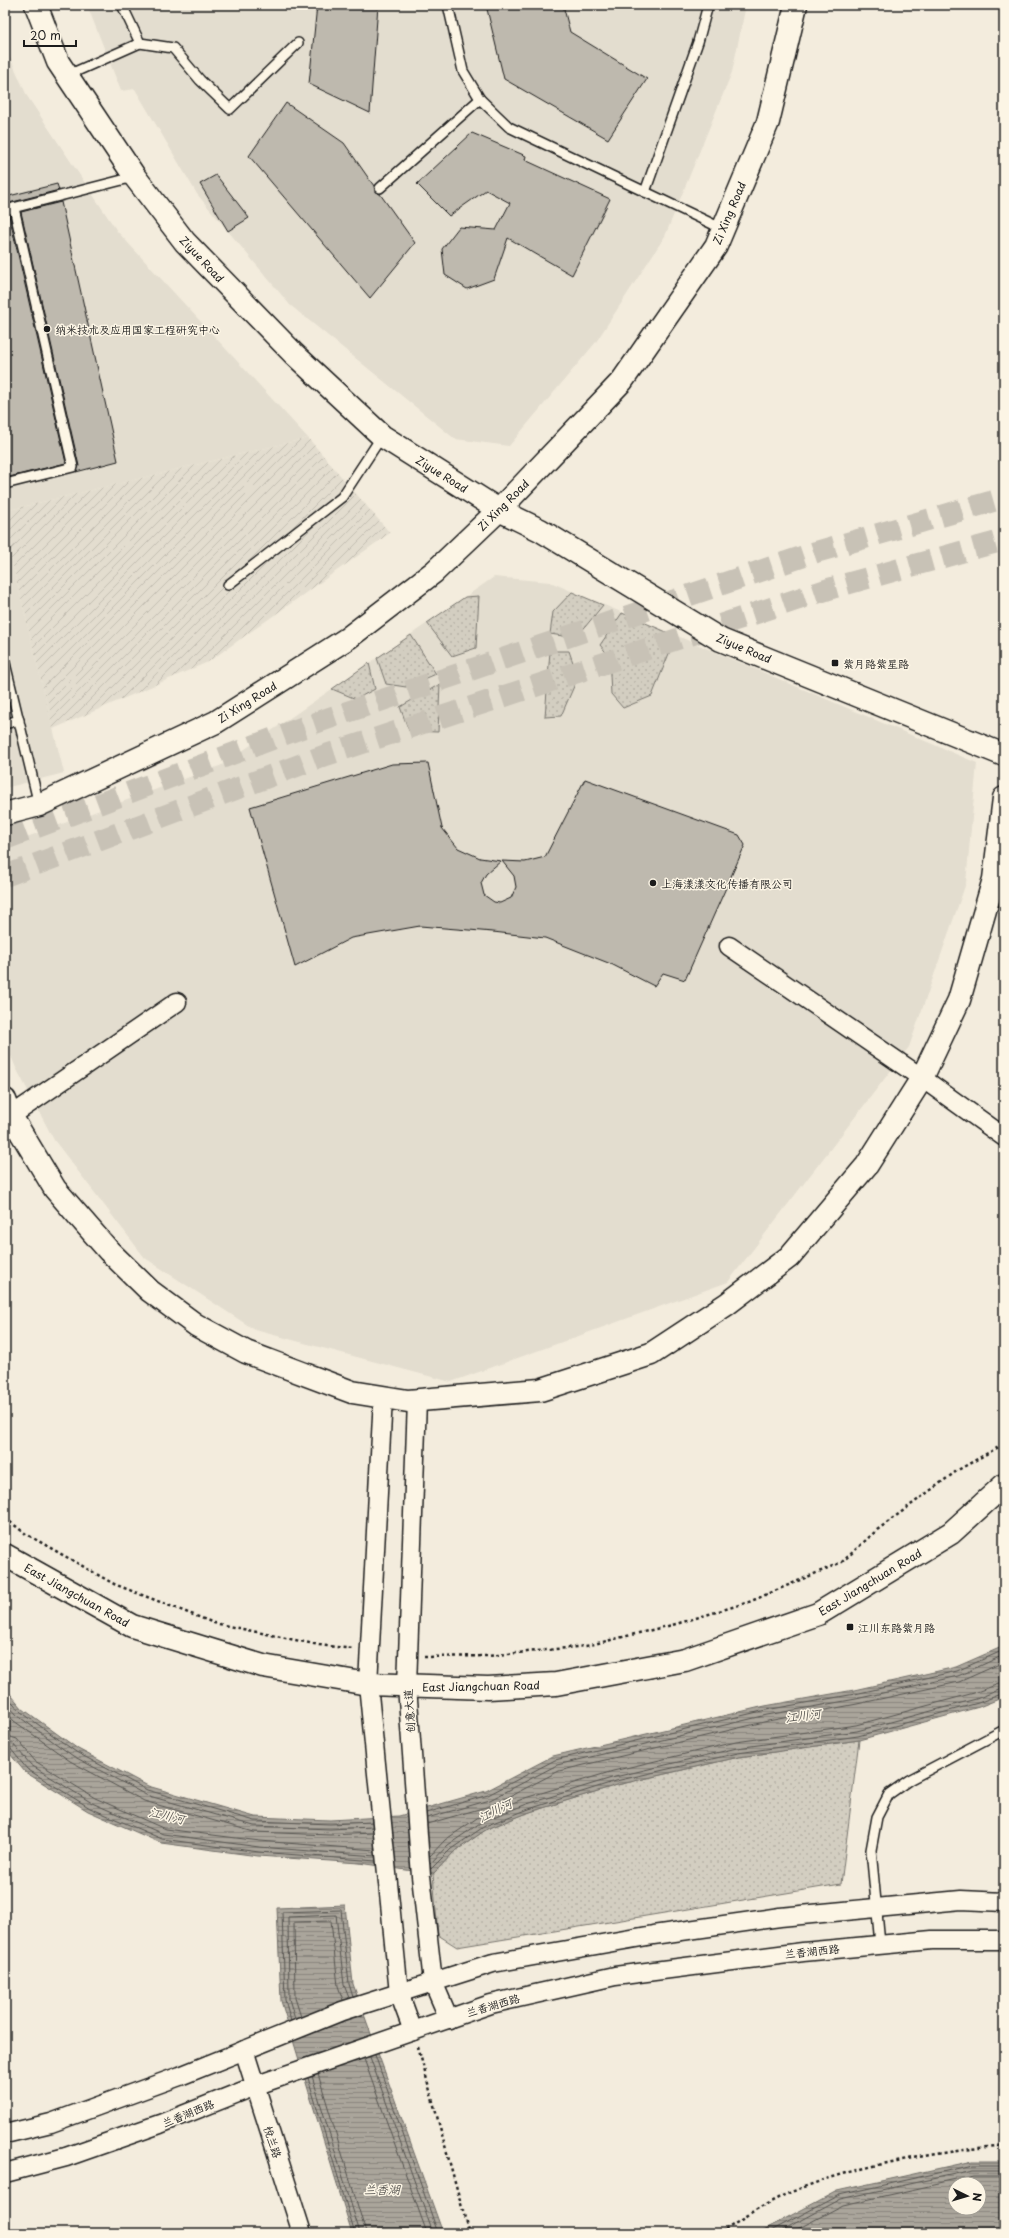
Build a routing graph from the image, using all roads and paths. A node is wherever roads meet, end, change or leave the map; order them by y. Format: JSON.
{"nodes":[{"id":1,"x":36,"y":5,"type":"edge"},
{"id":2,"x":122,"y":5,"type":"edge"},
{"id":3,"x":448,"y":5,"type":"edge"},
{"id":4,"x":708,"y":5,"type":"edge"},
{"id":5,"x":796,"y":5,"type":"edge"},
{"id":6,"x":140,"y":43,"type":"junction"},
{"id":7,"x":298,"y":43,"type":"dead end"},
{"id":8,"x":68,"y":75,"type":"junction"},
{"id":9,"x":480,"y":99,"type":"junction"},
{"id":10,"x":135,"y":177,"type":"junction"},
{"id":11,"x":380,"y":188,"type":"dead end"},
{"id":12,"x":645,"y":192,"type":"junction"},
{"id":13,"x":9,"y":209,"type":"edge"},
{"id":14,"x":723,"y":229,"type":"junction"},
{"id":15,"x":382,"y":436,"type":"junction"},
{"id":16,"x":5,"y":484,"type":"edge"},
{"id":17,"x":499,"y":510,"type":"junction"},
{"id":18,"x":228,"y":584,"type":"dead end"},
{"id":19,"x":5,"y":663,"type":"edge"},
{"id":20,"x":19,"y":720,"type":"junction"},
{"id":21,"x":5,"y":724,"type":"edge"},
{"id":22,"x":1004,"y":755,"type":"edge"},
{"id":23,"x":1004,"y":798,"type":"edge"},
{"id":24,"x":39,"y":805,"type":"junction"},
{"id":25,"x":5,"y":814,"type":"edge"},
{"id":26,"x":729,"y":946,"type":"dead end"},
{"id":27,"x":177,"y":1002,"type":"dead end"},
{"id":28,"x":922,"y":1078,"type":"junction"},
{"id":29,"x":7,"y":1112,"type":"edge"},
{"id":30,"x":1004,"y":1137,"type":"edge"},
{"id":31,"x":383,"y":1397,"type":"junction"},
{"id":32,"x":417,"y":1400,"type":"junction"},
{"id":33,"x":1004,"y":1444,"type":"edge"},
{"id":34,"x":1004,"y":1485,"type":"edge"},
{"id":35,"x":5,"y":1518,"type":"edge"},
{"id":36,"x":5,"y":1555,"type":"edge"},
{"id":37,"x":370,"y":1652,"type":"junction"},
{"id":38,"x":408,"y":1657,"type":"junction"},
{"id":39,"x":368,"y":1684,"type":"junction"},
{"id":40,"x":406,"y":1686,"type":"junction"},
{"id":41,"x":1004,"y":1730,"type":"edge"},
{"id":42,"x":1004,"y":1902,"type":"edge"},
{"id":43,"x":876,"y":1908,"type":"junction"},
{"id":44,"x":1004,"y":1940,"type":"edge"},
{"id":45,"x":880,"y":1944,"type":"junction"},
{"id":46,"x":433,"y":1982,"type":"junction"},
{"id":47,"x":399,"y":1993,"type":"junction"},
{"id":48,"x":449,"y":2019,"type":"junction"},
{"id":49,"x":413,"y":2031,"type":"junction"},
{"id":50,"x":244,"y":2050,"type":"junction"},
{"id":51,"x":255,"y":2086,"type":"junction"},
{"id":52,"x":5,"y":2134,"type":"edge"},
{"id":53,"x":1004,"y":2145,"type":"edge"},
{"id":54,"x":5,"y":2174,"type":"edge"},
{"id":55,"x":302,"y":2233,"type":"edge"},
{"id":56,"x":469,"y":2233,"type":"edge"},
{"id":57,"x":720,"y":2233,"type":"edge"}],
"edges":[{"from":1,"to":8,"type":"street","name":"Ziyue Road"},
{"from":2,"to":6,"type":"lane"},
{"from":3,"to":9,"type":"lane"},
{"from":4,"to":12,"type":"lane"},
{"from":5,"to":14,"type":"street","name":"Zi Xing Road"},
{"from":6,"to":7,"type":"lane"},
{"from":6,"to":8,"type":"lane"},
{"from":8,"to":10,"type":"street","name":"Ziyue Road"},
{"from":9,"to":11,"type":"lane"},
{"from":9,"to":12,"type":"lane"},
{"from":10,"to":13,"type":"lane"},
{"from":10,"to":15,"type":"street","name":"Ziyue Road"},
{"from":12,"to":14,"type":"lane"},
{"from":13,"to":16,"type":"lane"},
{"from":14,"to":17,"type":"street","name":"Zi Xing Road"},
{"from":15,"to":17,"type":"street","name":"Ziyue Road"},
{"from":15,"to":18,"type":"lane"},
{"from":17,"to":22,"type":"street","name":"Ziyue Road"},
{"from":17,"to":24,"type":"street","name":"Zi Xing Road"},
{"from":19,"to":20,"type":"lane"},
{"from":20,"to":21,"type":"lane"},
{"from":20,"to":24,"type":"lane"},
{"from":23,"to":28,"type":"street"},
{"from":24,"to":25,"type":"street","name":"Zi Xing Road"},
{"from":26,"to":28,"type":"street"},
{"from":27,"to":29,"type":"street"},
{"from":28,"to":30,"type":"street"},
{"from":28,"to":32,"type":"street"},
{"from":29,"to":31,"type":"street"},
{"from":31,"to":32,"type":"street"},
{"from":31,"to":37,"type":"street"},
{"from":32,"to":38,"type":"street","name":"创意大道"},
{"from":33,"to":38,"type":"path"},
{"from":34,"to":40,"type":"street","name":"East Jiangchuan Road"},
{"from":35,"to":37,"type":"path"},
{"from":36,"to":39,"type":"street","name":"East Jiangchuan Road"},
{"from":37,"to":39,"type":"street"},
{"from":38,"to":40,"type":"street","name":"创意大道"},
{"from":39,"to":40,"type":"street","name":"East Jiangchuan Road"},
{"from":39,"to":47,"type":"street"},
{"from":40,"to":46,"type":"street","name":"创意大道"},
{"from":41,"to":43,"type":"lane"},
{"from":42,"to":43,"type":"street"},
{"from":43,"to":45,"type":"lane"},
{"from":43,"to":46,"type":"street"},
{"from":44,"to":45,"type":"street","name":"兰香湖西路"},
{"from":45,"to":48,"type":"street","name":"兰香湖西路"},
{"from":46,"to":47,"type":"street"},
{"from":46,"to":48,"type":"street","name":"创意大道"},
{"from":47,"to":49,"type":"street"},
{"from":47,"to":50,"type":"street"},
{"from":48,"to":49,"type":"street","name":"兰香湖西路"},
{"from":49,"to":51,"type":"street","name":"兰香湖西路"},
{"from":49,"to":56,"type":"path"},
{"from":50,"to":51,"type":"street","name":"悦兰路"},
{"from":50,"to":52,"type":"street"},
{"from":51,"to":54,"type":"street","name":"兰香湖西路"},
{"from":51,"to":55,"type":"street","name":"悦兰路"},
{"from":53,"to":57,"type":"path"}]}
